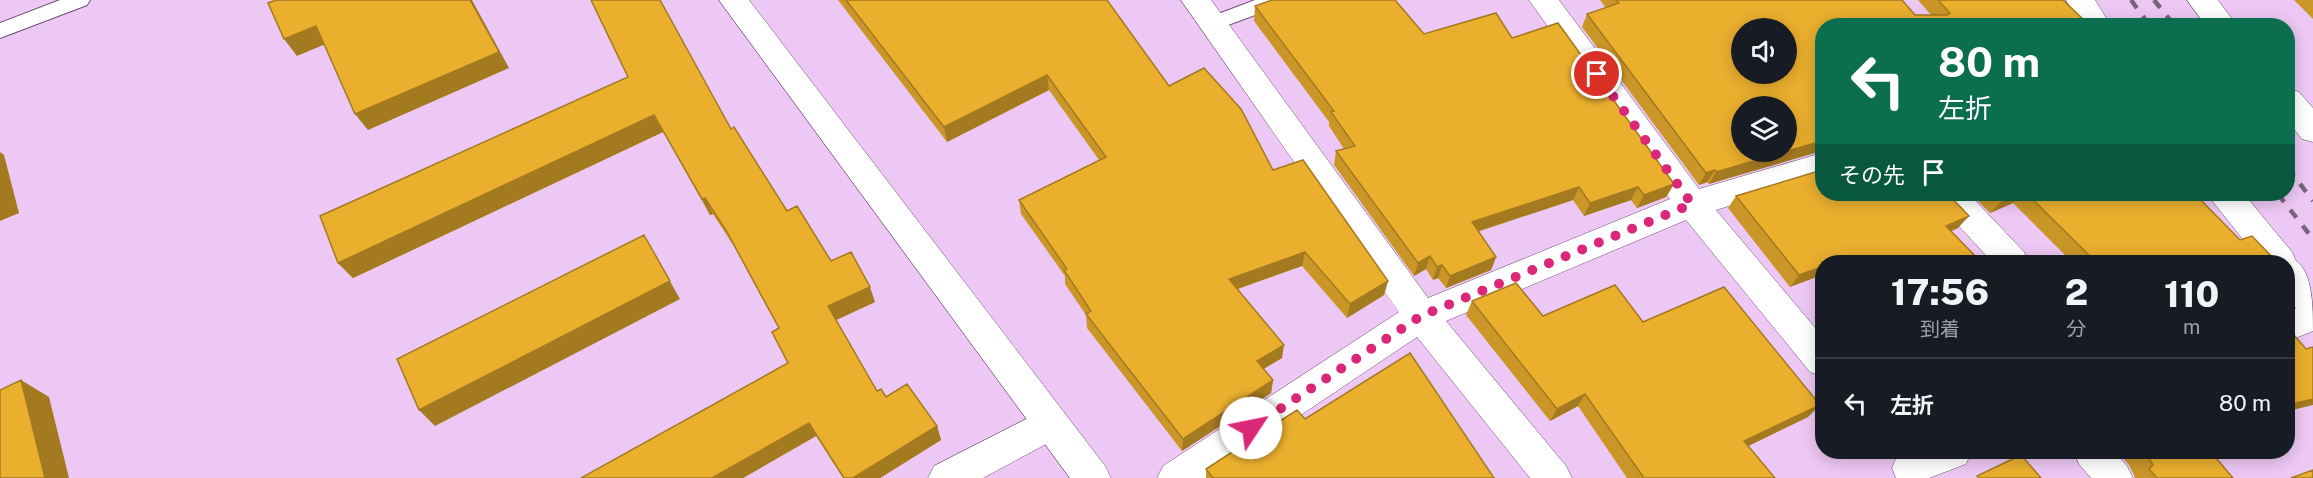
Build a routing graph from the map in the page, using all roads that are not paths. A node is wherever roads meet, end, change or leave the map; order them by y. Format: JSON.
{"nodes":[{"id":1,"x":80,"y":0,"type":"edge"},
{"id":2,"x":733,"y":0,"type":"edge"},
{"id":3,"x":1275,"y":0,"type":"edge"},
{"id":4,"x":1543,"y":0,"type":"edge"},
{"id":5,"x":2080,"y":0,"type":"edge"},
{"id":6,"x":2201,"y":0,"type":"edge"},
{"id":7,"x":1204,"y":12,"type":"edge"},
{"id":8,"x":2092,"y":18,"type":"edge"},
{"id":9,"x":2216,"y":18,"type":"edge"},
{"id":10,"x":0,"y":31,"type":"edge"},
{"id":11,"x":2295,"y":108,"type":"edge"},
{"id":12,"x":2313,"y":130,"type":"edge"},
{"id":13,"x":1815,"y":167,"type":"edge"},
{"id":14,"x":1955,"y":201,"type":"edge"},
{"id":15,"x":2231,"y":201,"type":"edge"},
{"id":16,"x":1692,"y":204,"type":"junction"},
{"id":17,"x":2006,"y":255,"type":"edge"},
{"id":18,"x":2274,"y":255,"type":"edge"},
{"id":19,"x":2295,"y":281,"type":"edge"},
{"id":20,"x":2313,"y":304,"type":"edge"},
{"id":21,"x":1421,"y":316,"type":"junction"},
{"id":22,"x":2313,"y":316,"type":"edge"},
{"id":23,"x":2295,"y":323,"type":"edge"},
{"id":24,"x":1815,"y":353,"type":"edge"},
{"id":25,"x":1050,"y":423,"type":"junction"},
{"id":26,"x":1930,"y":459,"type":"edge"},
{"id":27,"x":2098,"y":459,"type":"edge"},
{"id":28,"x":1908,"y":466,"type":"edge"},
{"id":29,"x":947,"y":478,"type":"edge"},
{"id":30,"x":1092,"y":478,"type":"edge"},
{"id":31,"x":1176,"y":478,"type":"edge"},
{"id":32,"x":1553,"y":478,"type":"edge"},
{"id":33,"x":2114,"y":478,"type":"edge"}],
"edges":[{"from":1,"to":10,"type":"lane"},
{"from":2,"to":25,"type":"street"},
{"from":3,"to":7,"type":"lane"},
{"from":4,"to":16,"type":"street"},
{"from":5,"to":8,"type":"street"},
{"from":6,"to":9,"type":"street"},
{"from":7,"to":21,"type":"street"},
{"from":11,"to":12,"type":"street"},
{"from":13,"to":16,"type":"street"},
{"from":14,"to":17,"type":"street"},
{"from":15,"to":18,"type":"street"},
{"from":16,"to":21,"type":"street"},
{"from":16,"to":24,"type":"street"},
{"from":19,"to":20,"type":"street"},
{"from":21,"to":31,"type":"street"},
{"from":21,"to":32,"type":"street"},
{"from":22,"to":23,"type":"street"},
{"from":25,"to":29,"type":"street"},
{"from":25,"to":30,"type":"street"},
{"from":26,"to":28,"type":"street"},
{"from":27,"to":33,"type":"street"}]}
